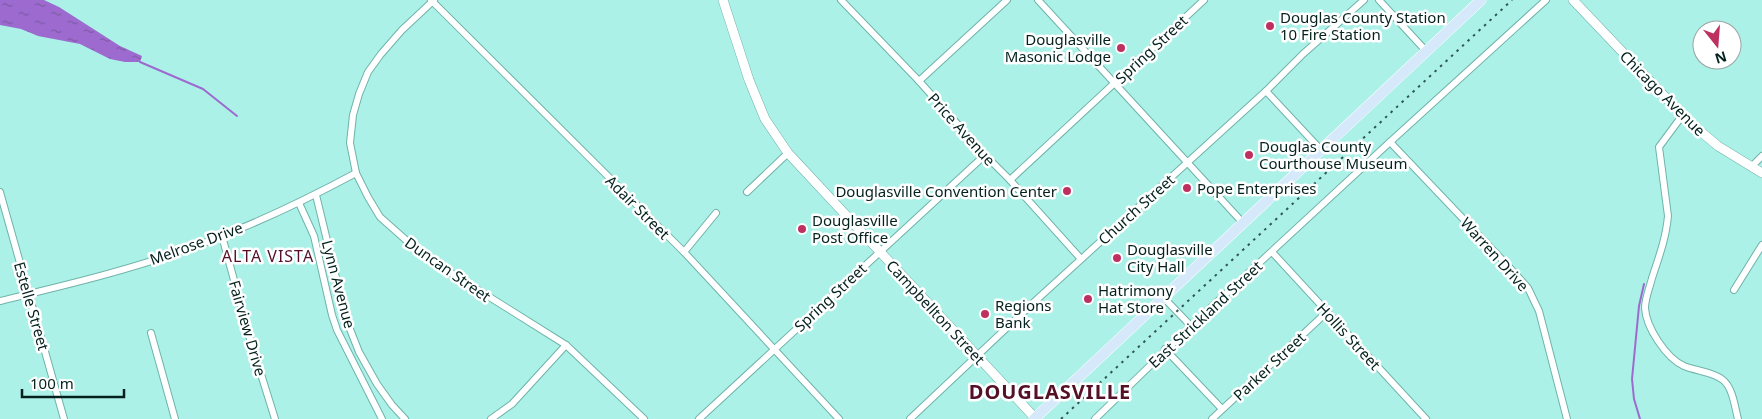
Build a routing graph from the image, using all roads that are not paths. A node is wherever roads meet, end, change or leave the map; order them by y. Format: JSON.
{"nodes":[{"id":1,"x":433,"y":0,"type":"edge"},
{"id":2,"x":723,"y":0,"type":"edge"},
{"id":3,"x":841,"y":0,"type":"edge"},
{"id":4,"x":1007,"y":0,"type":"edge"},
{"id":5,"x":1038,"y":0,"type":"edge"},
{"id":6,"x":1204,"y":0,"type":"edge"},
{"id":7,"x":1364,"y":0,"type":"edge"},
{"id":8,"x":1379,"y":0,"type":"edge"},
{"id":9,"x":1481,"y":0,"type":"edge"},
{"id":10,"x":1546,"y":0,"type":"edge"},
{"id":11,"x":1573,"y":0,"type":"edge"},
{"id":12,"x":1426,"y":51,"type":"junction"},
{"id":13,"x":919,"y":81,"type":"junction"},
{"id":14,"x":1114,"y":84,"type":"junction"},
{"id":15,"x":1266,"y":91,"type":"junction"},
{"id":16,"x":1682,"y":116,"type":"junction"},
{"id":17,"x":1390,"y":142,"type":"junction"},
{"id":18,"x":1321,"y":150,"type":"junction"},
{"id":19,"x":788,"y":153,"type":"junction"},
{"id":20,"x":985,"y":155,"type":"junction"},
{"id":21,"x":1762,"y":156,"type":"edge"},
{"id":22,"x":1188,"y":161,"type":"junction"},
{"id":23,"x":1751,"y":167,"type":"junction"},
{"id":24,"x":356,"y":173,"type":"junction"},
{"id":25,"x":1762,"y":173,"type":"edge"},
{"id":26,"x":1010,"y":180,"type":"junction"},
{"id":27,"x":0,"y":192,"type":"edge"},
{"id":28,"x":747,"y":192,"type":"dead end"},
{"id":29,"x":316,"y":195,"type":"junction"},
{"id":30,"x":299,"y":203,"type":"junction"},
{"id":31,"x":716,"y":213,"type":"dead end"},
{"id":32,"x":1243,"y":223,"type":"junction"},
{"id":33,"x":222,"y":236,"type":"junction"},
{"id":34,"x":1762,"y":245,"type":"edge"},
{"id":35,"x":684,"y":252,"type":"junction"},
{"id":36,"x":880,"y":252,"type":"junction"},
{"id":37,"x":1272,"y":252,"type":"junction"},
{"id":38,"x":1081,"y":259,"type":"junction"},
{"id":39,"x":1734,"y":290,"type":"dead end"},
{"id":40,"x":28,"y":294,"type":"junction"},
{"id":41,"x":1163,"y":297,"type":"junction"},
{"id":42,"x":0,"y":302,"type":"edge"},
{"id":43,"x":1327,"y":312,"type":"junction"},
{"id":44,"x":1191,"y":326,"type":"junction"},
{"id":45,"x":151,"y":333,"type":"dead end"},
{"id":46,"x":566,"y":345,"type":"junction"},
{"id":47,"x":774,"y":348,"type":"junction"},
{"id":48,"x":1166,"y":350,"type":"junction"},
{"id":49,"x":976,"y":355,"type":"junction"},
{"id":50,"x":1222,"y":409,"type":"junction"},
{"id":51,"x":64,"y":419,"type":"edge"},
{"id":52,"x":175,"y":419,"type":"edge"},
{"id":53,"x":275,"y":419,"type":"edge"},
{"id":54,"x":382,"y":419,"type":"edge"},
{"id":55,"x":405,"y":419,"type":"edge"},
{"id":56,"x":491,"y":419,"type":"edge"},
{"id":57,"x":644,"y":419,"type":"edge"},
{"id":58,"x":699,"y":419,"type":"edge"},
{"id":59,"x":839,"y":419,"type":"edge"},
{"id":60,"x":910,"y":419,"type":"edge"},
{"id":61,"x":1034,"y":419,"type":"edge"},
{"id":62,"x":1095,"y":419,"type":"edge"},
{"id":63,"x":1212,"y":419,"type":"edge"},
{"id":64,"x":1426,"y":419,"type":"edge"},
{"id":65,"x":1567,"y":419,"type":"edge"},
{"id":66,"x":1738,"y":419,"type":"edge"}],
"edges":[{"from":1,"to":24,"type":"street","name":"Duncan Street"},
{"from":1,"to":35,"type":"street","name":"Adair Street"},
{"from":2,"to":19,"type":"main road","name":"Campbellton Street"},
{"from":3,"to":13,"type":"street","name":"Price Avenue"},
{"from":4,"to":13,"type":"street"},
{"from":5,"to":14,"type":"street"},
{"from":6,"to":14,"type":"street","name":"Spring Street"},
{"from":7,"to":15,"type":"street","name":"Church Street"},
{"from":8,"to":12,"type":"street"},
{"from":9,"to":12,"type":"main road"},
{"from":10,"to":17,"type":"street","name":"East Strickland Street"},
{"from":11,"to":16,"type":"main road","name":"Chicago Avenue"},
{"from":12,"to":18,"type":"main road"},
{"from":13,"to":20,"type":"street","name":"Price Avenue"},
{"from":14,"to":22,"type":"street"},
{"from":14,"to":26,"type":"street","name":"Spring Street"},
{"from":15,"to":18,"type":"street"},
{"from":15,"to":22,"type":"street","name":"Church Street"},
{"from":16,"to":23,"type":"main road","name":"Chicago Avenue"},
{"from":16,"to":66,"type":"street"},
{"from":17,"to":37,"type":"street","name":"East Strickland Street"},
{"from":17,"to":65,"type":"street","name":"Warren Drive"},
{"from":18,"to":32,"type":"main road"},
{"from":19,"to":28,"type":"street"},
{"from":19,"to":36,"type":"main road","name":"Campbellton Street"},
{"from":20,"to":26,"type":"street","name":"Price Avenue"},
{"from":20,"to":36,"type":"street","name":"Spring Street"},
{"from":21,"to":23,"type":"street"},
{"from":22,"to":32,"type":"street"},
{"from":22,"to":38,"type":"street","name":"Church Street"},
{"from":23,"to":25,"type":"main road","name":"Chicago Avenue"},
{"from":24,"to":29,"type":"street","name":"Melrose Drive"},
{"from":24,"to":46,"type":"street","name":"Duncan Street"},
{"from":26,"to":38,"type":"street","name":"Price Avenue"},
{"from":27,"to":40,"type":"street","name":"Estelle Street"},
{"from":29,"to":30,"type":"street","name":"Melrose Drive"},
{"from":29,"to":55,"type":"street","name":"Lynn Avenue"},
{"from":30,"to":33,"type":"street","name":"Melrose Drive"},
{"from":30,"to":54,"type":"street"},
{"from":31,"to":35,"type":"street"},
{"from":32,"to":41,"type":"main road"},
{"from":33,"to":40,"type":"street","name":"Melrose Drive"},
{"from":33,"to":53,"type":"street","name":"Fairview Drive"},
{"from":34,"to":39,"type":"street"},
{"from":35,"to":47,"type":"street","name":"Adair Street"},
{"from":36,"to":47,"type":"street","name":"Spring Street"},
{"from":36,"to":49,"type":"main road","name":"Campbellton Street"},
{"from":37,"to":43,"type":"street","name":"Hollis Street"},
{"from":37,"to":44,"type":"street","name":"East Strickland Street"},
{"from":38,"to":49,"type":"street","name":"Church Street"},
{"from":40,"to":42,"type":"street","name":"Melrose Drive"},
{"from":40,"to":51,"type":"street","name":"Estelle Street"},
{"from":41,"to":44,"type":"street"},
{"from":41,"to":61,"type":"main road"},
{"from":43,"to":50,"type":"street","name":"Parker Street"},
{"from":43,"to":64,"type":"street","name":"Hollis Street"},
{"from":44,"to":48,"type":"street","name":"East Strickland Street"},
{"from":45,"to":52,"type":"street"},
{"from":46,"to":56,"type":"street"},
{"from":46,"to":57,"type":"street","name":"Duncan Street"},
{"from":47,"to":58,"type":"street","name":"Spring Street"},
{"from":47,"to":59,"type":"street","name":"Adair Street"},
{"from":48,"to":50,"type":"street"},
{"from":48,"to":62,"type":"street","name":"East Strickland Street"},
{"from":49,"to":60,"type":"street","name":"Church Street"},
{"from":49,"to":61,"type":"main road","name":"Campbellton Street"},
{"from":50,"to":63,"type":"street","name":"Parker Street"}]}
